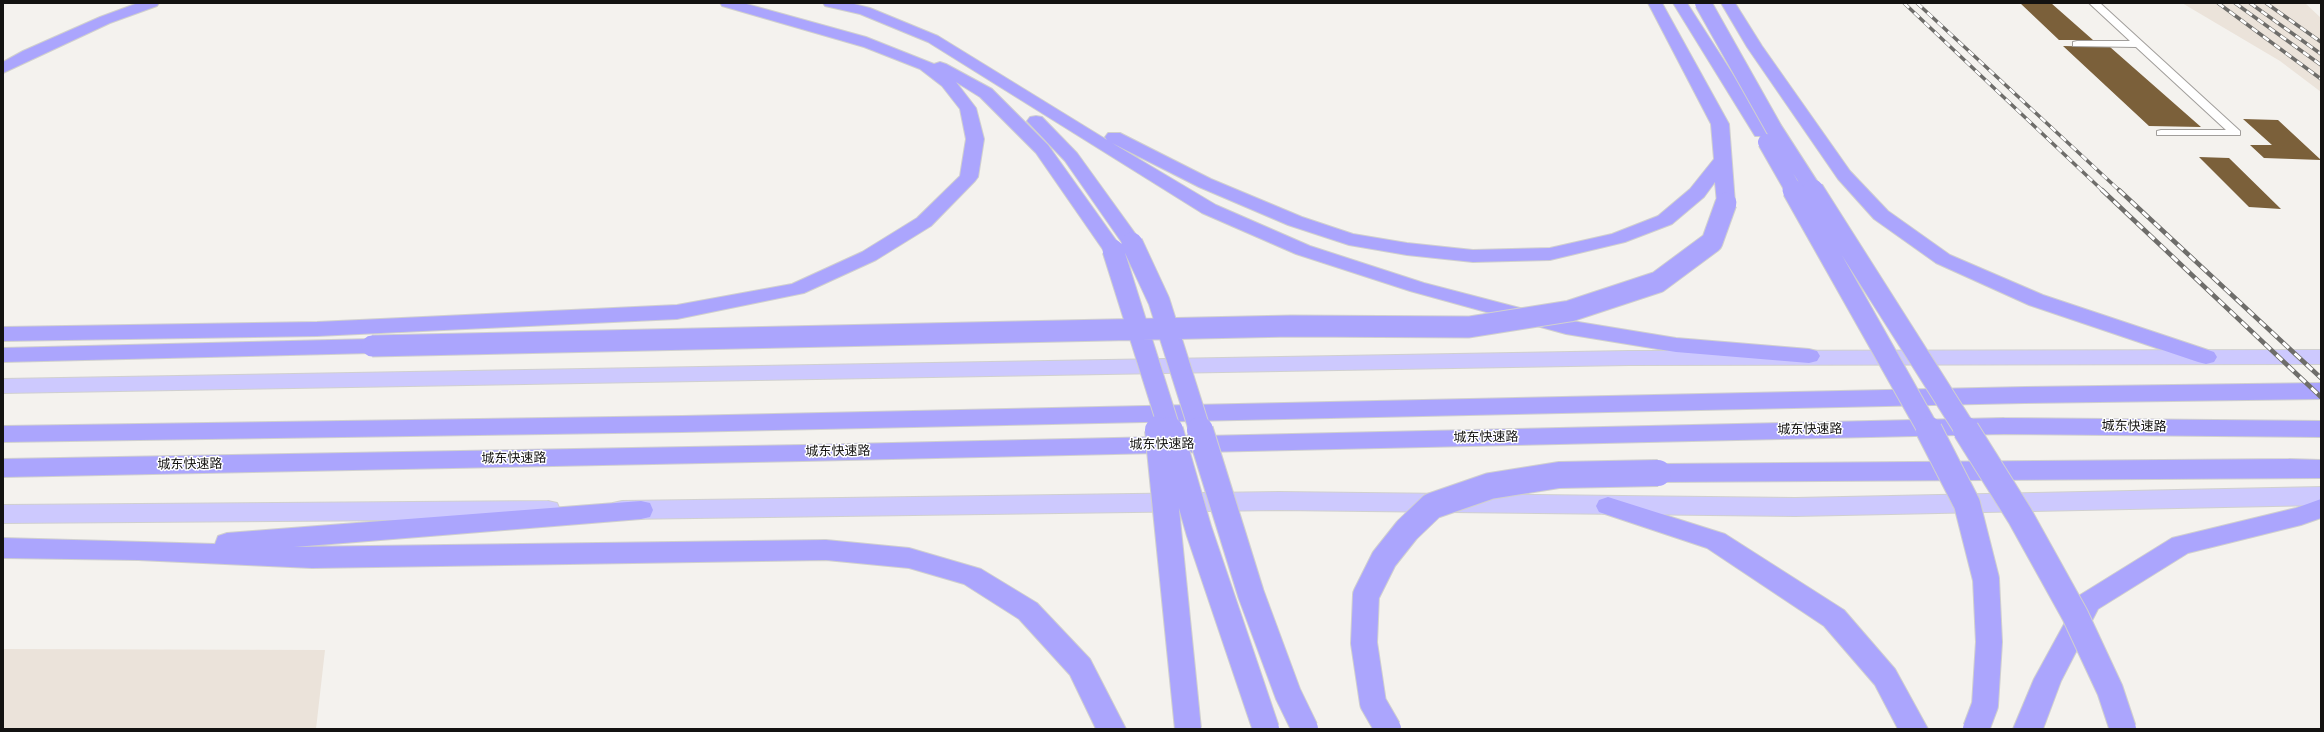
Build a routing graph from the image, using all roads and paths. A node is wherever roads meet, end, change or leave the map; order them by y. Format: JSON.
{"nodes":[{"id":1,"x":152,"y":3,"type":"edge"},
{"id":2,"x":726,"y":3,"type":"edge"},
{"id":3,"x":830,"y":3,"type":"edge"},
{"id":4,"x":1655,"y":3,"type":"edge"},
{"id":5,"x":1680,"y":3,"type":"edge"},
{"id":6,"x":1703,"y":3,"type":"edge"},
{"id":7,"x":1728,"y":3,"type":"edge"},
{"id":8,"x":2094,"y":3,"type":"edge"},
{"id":9,"x":861,"y":40,"type":"junction"},
{"id":10,"x":2077,"y":44,"type":"dead end"},
{"id":11,"x":2139,"y":44,"type":"junction"},
{"id":12,"x":3,"y":68,"type":"edge"},
{"id":13,"x":998,"y":80,"type":"junction"},
{"id":14,"x":1046,"y":110,"type":"junction"},
{"id":15,"x":2161,"y":133,"type":"dead end"},
{"id":16,"x":1724,"y":158,"type":"junction"},
{"id":17,"x":1123,"y":246,"type":"junction"},
{"id":18,"x":3,"y":334,"type":"edge"},
{"id":19,"x":3,"y":355,"type":"edge"},
{"id":20,"x":1809,"y":356,"type":"junction"},
{"id":21,"x":2206,"y":357,"type":"junction"},
{"id":22,"x":2321,"y":357,"type":"edge"},
{"id":23,"x":1152,"y":369,"type":"junction"},
{"id":24,"x":3,"y":386,"type":"edge"},
{"id":25,"x":2321,"y":391,"type":"edge"},
{"id":26,"x":2321,"y":429,"type":"edge"},
{"id":27,"x":3,"y":434,"type":"edge"},
{"id":28,"x":3,"y":468,"type":"edge"},
{"id":29,"x":2321,"y":470,"type":"edge"},
{"id":30,"x":2321,"y":496,"type":"edge"},
{"id":31,"x":1608,"y":506,"type":"junction"},
{"id":32,"x":2321,"y":508,"type":"edge"},
{"id":33,"x":641,"y":510,"type":"junction"},
{"id":34,"x":3,"y":514,"type":"edge"},
{"id":35,"x":3,"y":548,"type":"edge"},
{"id":36,"x":138,"y":550,"type":"junction"},
{"id":37,"x":1111,"y":729,"type":"edge"},
{"id":38,"x":1188,"y":729,"type":"edge"},
{"id":39,"x":1266,"y":729,"type":"edge"},
{"id":40,"x":1305,"y":729,"type":"edge"},
{"id":41,"x":1388,"y":729,"type":"edge"},
{"id":42,"x":1913,"y":729,"type":"edge"},
{"id":43,"x":1976,"y":729,"type":"edge"},
{"id":44,"x":2028,"y":729,"type":"edge"},
{"id":45,"x":2123,"y":729,"type":"edge"}],
"edges":[{"from":1,"to":12,"type":"highway"},
{"from":2,"to":9,"type":"highway"},
{"from":3,"to":13,"type":"highway"},
{"from":4,"to":16,"type":"highway"},
{"from":5,"to":43,"type":"highway","bridge":true},
{"from":6,"to":45,"type":"highway","bridge":true},
{"from":7,"to":21,"type":"highway"},
{"from":8,"to":11,"type":"lane"},
{"from":9,"to":17,"type":"highway"},
{"from":9,"to":18,"type":"highway"},
{"from":10,"to":11,"type":"lane"},
{"from":11,"to":15,"type":"lane"},
{"from":13,"to":14,"type":"highway"},
{"from":13,"to":17,"type":"highway"},
{"from":14,"to":16,"type":"highway"},
{"from":14,"to":20,"type":"highway"},
{"from":16,"to":19,"type":"highway","bridge":true},
{"from":17,"to":23,"type":"highway","bridge":true},
{"from":17,"to":40,"type":"highway","bridge":true},
{"from":20,"to":21,"type":"main road"},
{"from":20,"to":24,"type":"main road"},
{"from":21,"to":22,"type":"main road"},
{"from":23,"to":38,"type":"highway","bridge":true},
{"from":23,"to":39,"type":"highway","bridge":true},
{"from":25,"to":27,"type":"highway"},
{"from":26,"to":28,"type":"highway","name":"城东快速路"},
{"from":29,"to":41,"type":"highway","bridge":true},
{"from":30,"to":31,"type":"main road"},
{"from":31,"to":33,"type":"main road"},
{"from":31,"to":42,"type":"highway"},
{"from":32,"to":44,"type":"highway"},
{"from":33,"to":34,"type":"main road"},
{"from":33,"to":36,"type":"highway"},
{"from":35,"to":36,"type":"highway"},
{"from":36,"to":37,"type":"highway"}]}
